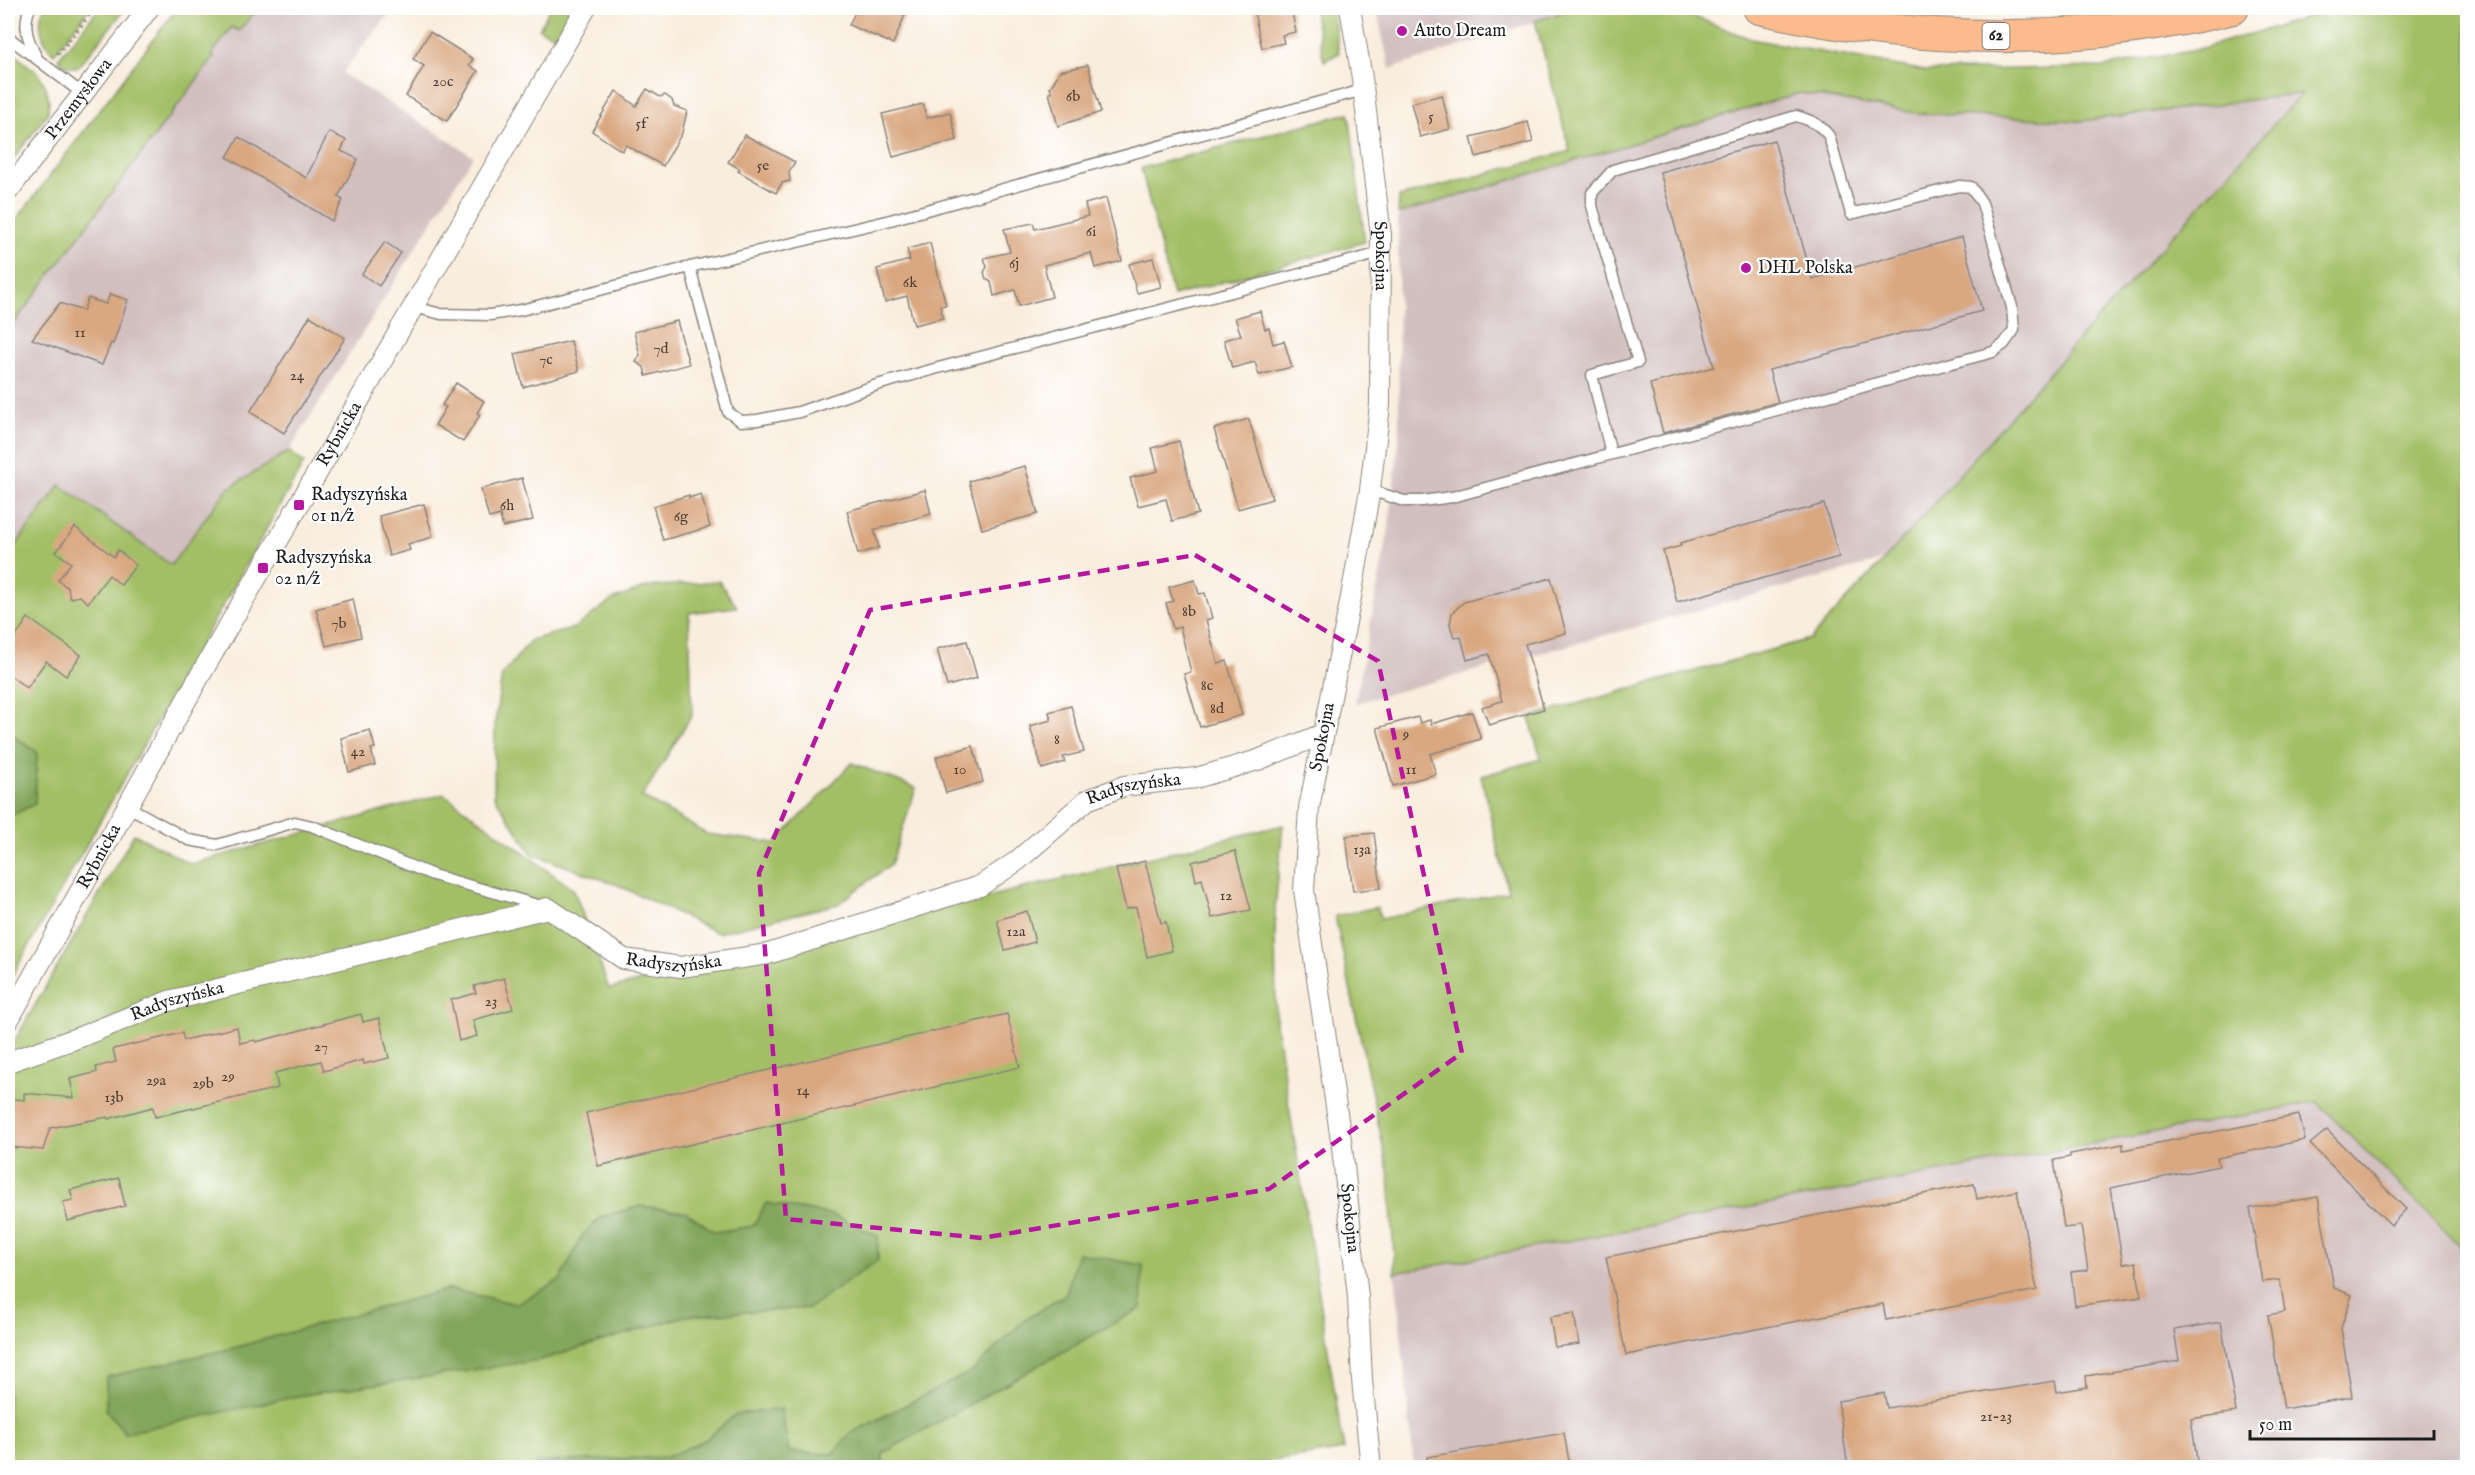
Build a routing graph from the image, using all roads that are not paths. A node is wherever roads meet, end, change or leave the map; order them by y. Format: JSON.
{"nodes":[{"id":1,"x":30,"y":8,"type":"edge"},
{"id":2,"x":149,"y":8,"type":"edge"},
{"id":3,"x":586,"y":8,"type":"edge"},
{"id":4,"x":1350,"y":8,"type":"edge"},
{"id":5,"x":1759,"y":8,"type":"edge"},
{"id":6,"x":2233,"y":8,"type":"edge"},
{"id":7,"x":8,"y":37,"type":"edge"},
{"id":8,"x":43,"y":64,"type":"junction"},
{"id":9,"x":1364,"y":90,"type":"junction"},
{"id":10,"x":83,"y":94,"type":"junction"},
{"id":11,"x":8,"y":191,"type":"edge"},
{"id":12,"x":1381,"y":253,"type":"junction"},
{"id":13,"x":690,"y":267,"type":"junction"},
{"id":14,"x":414,"y":307,"type":"junction"},
{"id":15,"x":1611,"y":454,"type":"junction"},
{"id":16,"x":1370,"y":490,"type":"junction"},
{"id":17,"x":1323,"y":734,"type":"junction"},
{"id":18,"x":127,"y":806,"type":"junction"},
{"id":19,"x":548,"y":908,"type":"junction"},
{"id":20,"x":8,"y":1021,"type":"edge"},
{"id":21,"x":8,"y":1062,"type":"edge"},
{"id":22,"x":1371,"y":1467,"type":"edge"}],
"edges":[{"from":1,"to":8,"type":"lane"},
{"from":2,"to":10,"type":"street","name":"Przemysłowa"},
{"from":3,"to":14,"type":"street","name":"Rybnicka"},
{"from":4,"to":9,"type":"street","name":"Spokojna"},
{"from":5,"to":6,"type":"main road","number":"62"},
{"from":7,"to":8,"type":"lane"},
{"from":8,"to":10,"type":"lane"},
{"from":9,"to":12,"type":"street","name":"Spokojna"},
{"from":9,"to":13,"type":"lane"},
{"from":10,"to":11,"type":"street","name":"Przemysłowa"},
{"from":12,"to":13,"type":"lane"},
{"from":12,"to":16,"type":"street","name":"Spokojna"},
{"from":13,"to":14,"type":"lane"},
{"from":14,"to":18,"type":"street","name":"Rybnicka"},
{"from":15,"to":15,"type":"lane"},
{"from":15,"to":16,"type":"lane"},
{"from":16,"to":17,"type":"street","name":"Spokojna"},
{"from":17,"to":19,"type":"street","name":"Radyszyńska"},
{"from":17,"to":22,"type":"street","name":"Spokojna"},
{"from":18,"to":19,"type":"lane"},
{"from":18,"to":20,"type":"street","name":"Rybnicka"},
{"from":19,"to":21,"type":"street","name":"Radyszyńska"}]}
